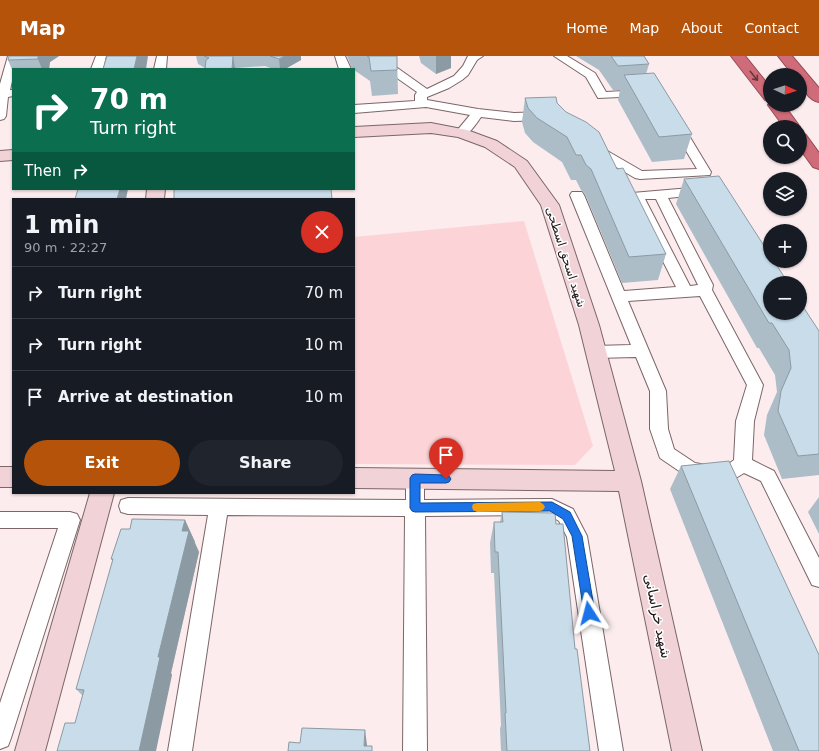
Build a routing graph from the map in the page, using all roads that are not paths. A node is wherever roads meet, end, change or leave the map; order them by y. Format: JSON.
{"nodes":[{"id":1,"x":13,"y":56,"type":"edge"},
{"id":2,"x":101,"y":56,"type":"edge"},
{"id":3,"x":162,"y":56,"type":"edge"},
{"id":4,"x":340,"y":56,"type":"edge"},
{"id":5,"x":387,"y":56,"type":"edge"},
{"id":6,"x":559,"y":56,"type":"edge"},
{"id":7,"x":738,"y":56,"type":"edge"},
{"id":8,"x":785,"y":56,"type":"edge"},
{"id":9,"x":473,"y":57,"type":"edge"},
{"id":10,"x":98,"y":68,"type":"edge"},
{"id":11,"x":160,"y":68,"type":"edge"},
{"id":12,"x":345,"y":68,"type":"edge"},
{"id":13,"x":763,"y":88,"type":"edge"},
{"id":14,"x":656,"y":92,"type":"edge"},
{"id":15,"x":8,"y":94,"type":"edge"},
{"id":16,"x":426,"y":98,"type":"junction"},
{"id":17,"x":819,"y":98,"type":"edge"},
{"id":18,"x":355,"y":109,"type":"edge"},
{"id":19,"x":668,"y":112,"type":"edge"},
{"id":20,"x":478,"y":113,"type":"junction"},
{"id":21,"x":0,"y":116,"type":"edge"},
{"id":22,"x":560,"y":116,"type":"edge"},
{"id":23,"x":355,"y":132,"type":"edge"},
{"id":24,"x":461,"y":133,"type":"junction"},
{"id":25,"x":582,"y":140,"type":"edge"},
{"id":26,"x":807,"y":148,"type":"edge"},
{"id":27,"x":12,"y":155,"type":"edge"},
{"id":28,"x":0,"y":156,"type":"edge"},
{"id":29,"x":819,"y":164,"type":"edge"},
{"id":30,"x":717,"y":190,"type":"edge"},
{"id":31,"x":660,"y":194,"type":"junction"},
{"id":32,"x":577,"y":195,"type":"dead end"},
{"id":33,"x":705,"y":290,"type":"junction"},
{"id":34,"x":685,"y":291,"type":"junction"},
{"id":35,"x":619,"y":297,"type":"junction"},
{"id":36,"x":640,"y":351,"type":"junction"},
{"id":37,"x":595,"y":352,"type":"junction"},
{"id":38,"x":743,"y":464,"type":"junction"},
{"id":39,"x":0,"y":477,"type":"edge"},
{"id":40,"x":12,"y":477,"type":"edge"},
{"id":41,"x":355,"y":478,"type":"edge"},
{"id":42,"x":415,"y":478,"type":"junction"},
{"id":43,"x":629,"y":481,"type":"junction"},
{"id":44,"x":102,"y":494,"type":"edge"},
{"id":45,"x":128,"y":506,"type":"dead end"},
{"id":46,"x":219,"y":506,"type":"junction"},
{"id":47,"x":415,"y":508,"type":"junction"},
{"id":48,"x":0,"y":520,"type":"edge"},
{"id":49,"x":819,"y":578,"type":"edge"},
{"id":50,"x":0,"y":738,"type":"edge"},
{"id":51,"x":30,"y":751,"type":"edge"},
{"id":52,"x":180,"y":751,"type":"edge"},
{"id":53,"x":415,"y":751,"type":"edge"},
{"id":54,"x":611,"y":751,"type":"edge"},
{"id":55,"x":687,"y":751,"type":"edge"}],
"edges":[{"from":1,"to":15,"type":"street"},
{"from":2,"to":10,"type":"street"},
{"from":3,"to":11,"type":"street"},
{"from":4,"to":12,"type":"street"},
{"from":5,"to":16,"type":"street"},
{"from":6,"to":14,"type":"street"},
{"from":7,"to":13,"type":"highway","one_way":true},
{"from":8,"to":17,"type":"highway"},
{"from":9,"to":16,"type":"street"},
{"from":15,"to":21,"type":"street"},
{"from":16,"to":18,"type":"street"},
{"from":16,"to":20,"type":"street"},
{"from":19,"to":25,"type":"street"},
{"from":20,"to":22,"type":"street"},
{"from":20,"to":24,"type":"street"},
{"from":23,"to":24,"type":"street","name":"شهید اسحق اسطحی"},
{"from":24,"to":37,"type":"street","name":"شهید اسحق اسطحی"},
{"from":26,"to":29,"type":"highway"},
{"from":27,"to":28,"type":"street"},
{"from":30,"to":31,"type":"street"},
{"from":31,"to":33,"type":"street"},
{"from":31,"to":34,"type":"street"},
{"from":32,"to":35,"type":"street"},
{"from":33,"to":34,"type":"street"},
{"from":33,"to":38,"type":"street"},
{"from":34,"to":35,"type":"street"},
{"from":35,"to":36,"type":"street"},
{"from":36,"to":37,"type":"street"},
{"from":36,"to":38,"type":"street"},
{"from":37,"to":43,"type":"street","name":"شهید اسحق اسطحی"},
{"from":38,"to":49,"type":"street"},
{"from":39,"to":40,"type":"street"},
{"from":41,"to":42,"type":"street"},
{"from":42,"to":43,"type":"street"},
{"from":42,"to":47,"type":"street"},
{"from":43,"to":55,"type":"street","name":"شهید خراسانی"},
{"from":44,"to":51,"type":"street"},
{"from":45,"to":46,"type":"street"},
{"from":46,"to":47,"type":"street"},
{"from":46,"to":52,"type":"street"},
{"from":47,"to":53,"type":"street"},
{"from":47,"to":54,"type":"street"},
{"from":48,"to":50,"type":"street"}]}
